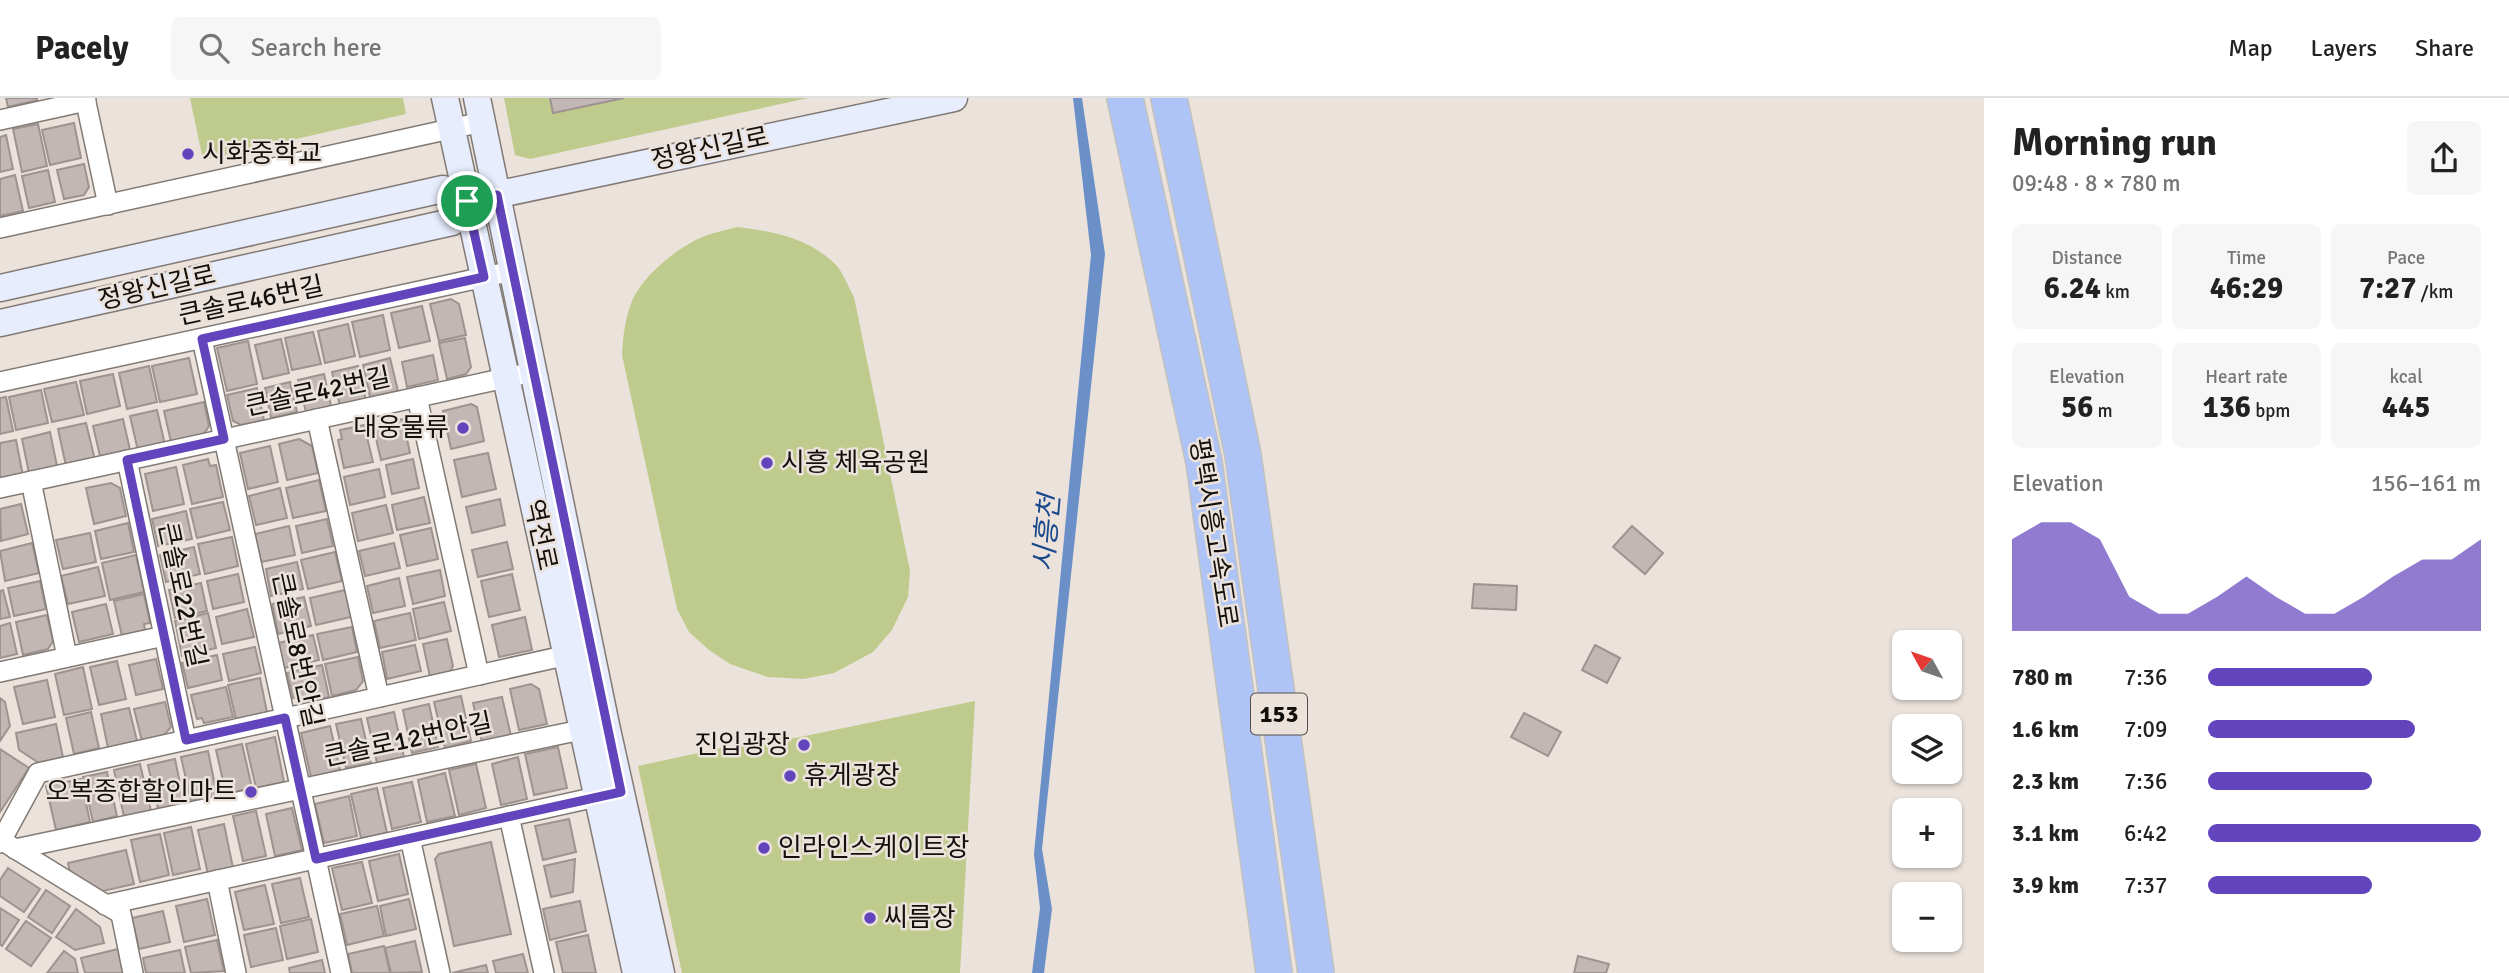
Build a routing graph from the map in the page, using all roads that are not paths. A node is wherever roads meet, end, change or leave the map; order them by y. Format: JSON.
{"nodes":[{"id":1,"x":445,"y":98,"type":"edge"},
{"id":2,"x":954,"y":98,"type":"edge"},
{"id":3,"x":1125,"y":98,"type":"edge"},
{"id":4,"x":1169,"y":98,"type":"edge"},
{"id":5,"x":86,"y":99,"type":"edge"},
{"id":6,"x":479,"y":110,"type":"edge"},
{"id":7,"x":0,"y":120,"type":"edge"},
{"id":8,"x":451,"y":128,"type":"junction"},
{"id":9,"x":497,"y":195,"type":"junction"},
{"id":10,"x":467,"y":201,"type":"junction"},
{"id":11,"x":108,"y":205,"type":"junction"},
{"id":12,"x":0,"y":228,"type":"edge"},
{"id":13,"x":512,"y":271,"type":"junction"},
{"id":14,"x":484,"y":277,"type":"junction"},
{"id":15,"x":0,"y":288,"type":"edge"},
{"id":16,"x":0,"y":323,"type":"edge"},
{"id":17,"x":202,"y":339,"type":"junction"},
{"id":18,"x":533,"y":372,"type":"junction"},
{"id":19,"x":506,"y":378,"type":"junction"},
{"id":20,"x":0,"y":382,"type":"edge"},
{"id":21,"x":417,"y":397,"type":"junction"},
{"id":22,"x":317,"y":419,"type":"junction"},
{"id":23,"x":224,"y":439,"type":"junction"},
{"id":24,"x":127,"y":460,"type":"junction"},
{"id":25,"x":31,"y":481,"type":"junction"},
{"id":26,"x":0,"y":488,"type":"edge"},
{"id":27,"x":164,"y":636,"type":"junction"},
{"id":28,"x":579,"y":653,"type":"junction"},
{"id":29,"x":67,"y":657,"type":"junction"},
{"id":30,"x":0,"y":672,"type":"edge"},
{"id":31,"x":479,"y":675,"type":"junction"},
{"id":32,"x":379,"y":697,"type":"junction"},
{"id":33,"x":285,"y":718,"type":"junction"},
{"id":34,"x":595,"y":727,"type":"junction"},
{"id":35,"x":186,"y":740,"type":"junction"},
{"id":36,"x":300,"y":790,"type":"junction"},
{"id":37,"x":609,"y":794,"type":"junction"},
{"id":38,"x":509,"y":816,"type":"junction"},
{"id":39,"x":410,"y":838,"type":"junction"},
{"id":40,"x":4,"y":843,"type":"edge"},
{"id":41,"x":316,"y":859,"type":"junction"},
{"id":42,"x":216,"y":880,"type":"junction"},
{"id":43,"x":105,"y":905,"type":"junction"},
{"id":44,"x":133,"y":973,"type":"edge"},
{"id":45,"x":236,"y":973,"type":"edge"},
{"id":46,"x":341,"y":973,"type":"edge"},
{"id":47,"x":440,"y":973,"type":"edge"},
{"id":48,"x":544,"y":973,"type":"edge"},
{"id":49,"x":636,"y":973,"type":"edge"},
{"id":50,"x":661,"y":973,"type":"edge"},
{"id":51,"x":1274,"y":973,"type":"edge"},
{"id":52,"x":1316,"y":973,"type":"edge"}],
"edges":[{"from":1,"to":8,"type":"street","name":"역전로"},
{"from":2,"to":9,"type":"street","name":"정왕신길로"},
{"from":3,"to":51,"type":"highway","name":"평택시흥고속도로","number":"153"},
{"from":4,"to":52,"type":"highway","name":"평택시흥고속도로","number":"153"},
{"from":5,"to":7,"type":"street"},
{"from":5,"to":11,"type":"street"},
{"from":6,"to":8,"type":"street"},
{"from":6,"to":9,"type":"street","name":"역전로"},
{"from":8,"to":10,"type":"street","name":"역전로"},
{"from":8,"to":11,"type":"street"},
{"from":9,"to":10,"type":"street","name":"정왕신길로"},
{"from":9,"to":13,"type":"street","name":"역전로"},
{"from":10,"to":14,"type":"street","name":"역전로"},
{"from":10,"to":15,"type":"street","name":"정왕신길로"},
{"from":10,"to":16,"type":"street","name":"정왕신길로"},
{"from":11,"to":12,"type":"street"},
{"from":13,"to":14,"type":"street","name":"큰솔로46번길"},
{"from":13,"to":18,"type":"street","name":"역전로"},
{"from":14,"to":17,"type":"street","name":"큰솔로46번길"},
{"from":14,"to":19,"type":"street","name":"역전로"},
{"from":17,"to":20,"type":"street","name":"큰솔로46번길"},
{"from":17,"to":23,"type":"street","name":"큰솔로8번안길"},
{"from":18,"to":19,"type":"street","name":"큰솔로42번길"},
{"from":18,"to":28,"type":"street","name":"역전로"},
{"from":19,"to":21,"type":"street","name":"큰솔로42번길"},
{"from":19,"to":28,"type":"street","name":"역전로"},
{"from":21,"to":22,"type":"street","name":"큰솔로42번길"},
{"from":21,"to":31,"type":"street"},
{"from":22,"to":23,"type":"street","name":"큰솔로42번길"},
{"from":22,"to":32,"type":"street"},
{"from":23,"to":24,"type":"street","name":"큰솔로42번길"},
{"from":23,"to":33,"type":"street","name":"큰솔로8번안길"},
{"from":24,"to":25,"type":"street","name":"큰솔로42번길"},
{"from":24,"to":27,"type":"street","name":"큰솔로22번길"},
{"from":25,"to":26,"type":"street","name":"큰솔로42번길"},
{"from":25,"to":29,"type":"street"},
{"from":27,"to":29,"type":"street"},
{"from":27,"to":35,"type":"street","name":"큰솔로22번길"},
{"from":28,"to":31,"type":"street"},
{"from":28,"to":34,"type":"street","name":"역전로"},
{"from":29,"to":30,"type":"street"},
{"from":31,"to":32,"type":"street"},
{"from":32,"to":33,"type":"street"},
{"from":33,"to":35,"type":"street"},
{"from":33,"to":36,"type":"street","name":"큰솔로8번안길"},
{"from":34,"to":36,"type":"street","name":"큰솔로12번안길"},
{"from":34,"to":37,"type":"street","name":"역전로"},
{"from":35,"to":40,"type":"street"},
{"from":36,"to":40,"type":"street","name":"큰솔로12번안길"},
{"from":36,"to":41,"type":"street","name":"큰솔로8번안길"},
{"from":37,"to":38,"type":"street"},
{"from":37,"to":49,"type":"street","name":"역전로"},
{"from":37,"to":50,"type":"street","name":"역전로"},
{"from":38,"to":39,"type":"street"},
{"from":38,"to":48,"type":"street"},
{"from":39,"to":41,"type":"street"},
{"from":39,"to":47,"type":"street"},
{"from":40,"to":43,"type":"street"},
{"from":41,"to":42,"type":"street"},
{"from":41,"to":46,"type":"street","name":"큰솔로8번안길"},
{"from":42,"to":43,"type":"street"},
{"from":42,"to":45,"type":"street"},
{"from":43,"to":44,"type":"street"}]}
